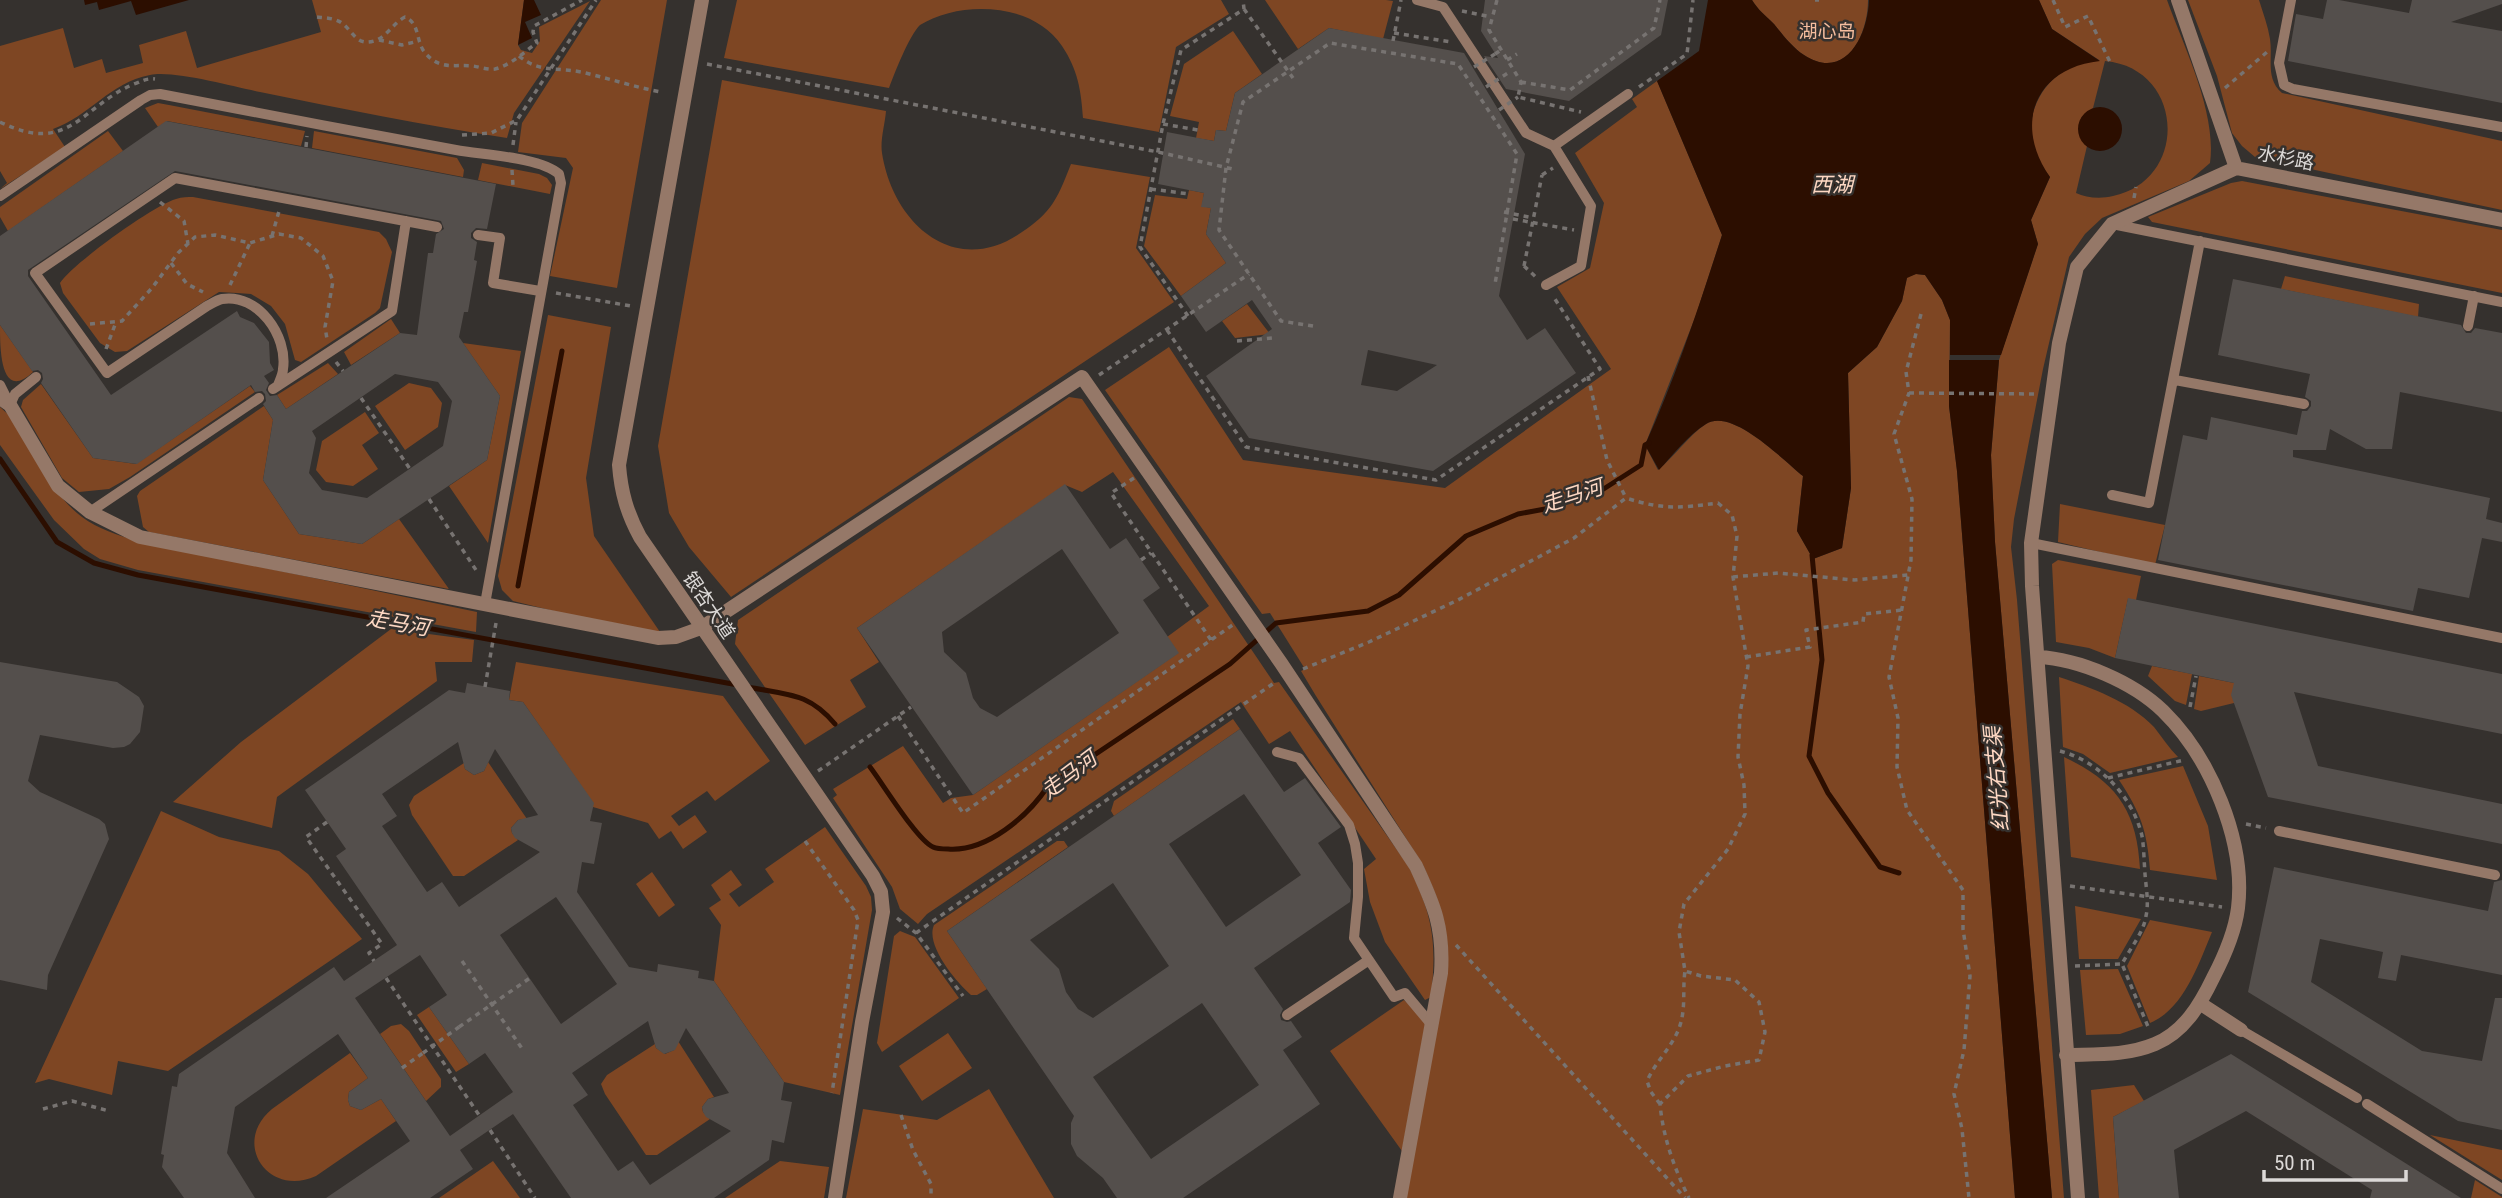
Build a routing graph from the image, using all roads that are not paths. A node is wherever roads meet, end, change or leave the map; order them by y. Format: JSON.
{"nodes":[{"id":1,"x":702,"y":0,"type":"edge"},
{"id":2,"x":1417,"y":0,"type":"edge"},
{"id":3,"x":2178,"y":0,"type":"edge"},
{"id":4,"x":2291,"y":0,"type":"edge"},
{"id":5,"x":1628,"y":94,"type":"road end"},
{"id":6,"x":2502,"y":127,"type":"edge"},
{"id":7,"x":1553,"y":146,"type":"junction"},
{"id":8,"x":2236,"y":168,"type":"junction"},
{"id":9,"x":0,"y":196,"type":"edge"},
{"id":10,"x":2502,"y":220,"type":"edge"},
{"id":11,"x":406,"y":221,"type":"junction"},
{"id":12,"x":2112,"y":224,"type":"junction"},
{"id":13,"x":437,"y":227,"type":"dead end"},
{"id":14,"x":478,"y":234,"type":"dead end"},
{"id":15,"x":2200,"y":241,"type":"junction"},
{"id":16,"x":1546,"y":285,"type":"road end"},
{"id":17,"x":540,"y":291,"type":"junction"},
{"id":18,"x":2474,"y":296,"type":"junction"},
{"id":19,"x":2502,"y":302,"type":"edge"},
{"id":20,"x":2468,"y":327,"type":"dead end"},
{"id":21,"x":36,"y":377,"type":"dead end"},
{"id":22,"x":2175,"y":380,"type":"junction"},
{"id":23,"x":0,"y":385,"type":"edge"},
{"id":24,"x":259,"y":398,"type":"dead end"},
{"id":25,"x":5,"y":402,"type":"edge"},
{"id":26,"x":2304,"y":404,"type":"dead end"},
{"id":27,"x":2112,"y":495,"type":"dead end"},
{"id":28,"x":90,"y":512,"type":"junction"},
{"id":29,"x":2031,"y":543,"type":"junction"},
{"id":30,"x":487,"y":596,"type":"junction"},
{"id":31,"x":701,"y":628,"type":"junction"},
{"id":32,"x":2502,"y":638,"type":"edge"},
{"id":33,"x":2038,"y":657,"type":"junction"},
{"id":34,"x":1276,"y":752,"type":"dead end"},
{"id":35,"x":2279,"y":831,"type":"road end"},
{"id":36,"x":2495,"y":875,"type":"dead end"},
{"id":37,"x":1369,"y":960,"type":"junction"},
{"id":38,"x":2201,"y":1004,"type":"junction"},
{"id":39,"x":1287,"y":1015,"type":"dead end"},
{"id":40,"x":1431,"y":1024,"type":"junction"},
{"id":41,"x":2242,"y":1030,"type":"joint"},
{"id":42,"x":2066,"y":1055,"type":"junction"},
{"id":43,"x":2502,"y":1189,"type":"edge"},
{"id":44,"x":835,"y":1198,"type":"edge"},
{"id":45,"x":1400,"y":1198,"type":"edge"},
{"id":46,"x":2078,"y":1198,"type":"edge"}],
"edges":[{"from":1,"to":31,"type":"street","name":"银杏大道"},
{"from":2,"to":7,"type":"lane"},
{"from":3,"to":8,"type":"street","name":"水杉路"},
{"from":4,"to":6,"type":"lane"},
{"from":5,"to":7,"type":"lane"},
{"from":7,"to":16,"type":"lane"},
{"from":8,"to":10,"type":"street","name":"水杉路"},
{"from":8,"to":12,"type":"street"},
{"from":9,"to":17,"type":"lane"},
{"from":11,"to":11,"type":"lane"},
{"from":11,"to":13,"type":"lane"},
{"from":12,"to":15,"type":"lane"},
{"from":12,"to":29,"type":"street"},
{"from":14,"to":17,"type":"lane"},
{"from":15,"to":18,"type":"lane"},
{"from":15,"to":22,"type":"lane"},
{"from":17,"to":30,"type":"lane"},
{"from":18,"to":19,"type":"lane"},
{"from":18,"to":20,"type":"lane"},
{"from":21,"to":25,"type":"lane"},
{"from":22,"to":26,"type":"lane"},
{"from":22,"to":27,"type":"lane"},
{"from":23,"to":25,"type":"lane"},
{"from":24,"to":28,"type":"lane"},
{"from":25,"to":28,"type":"street"},
{"from":28,"to":30,"type":"street"},
{"from":29,"to":32,"type":"lane"},
{"from":29,"to":33,"type":"street"},
{"from":30,"to":31,"type":"street"},
{"from":31,"to":40,"type":"street"},
{"from":31,"to":44,"type":"street","name":"银杏大道"},
{"from":33,"to":38,"type":"street"},
{"from":33,"to":42,"type":"street"},
{"from":34,"to":37,"type":"lane"},
{"from":35,"to":36,"type":"lane"},
{"from":37,"to":39,"type":"lane"},
{"from":37,"to":40,"type":"lane"},
{"from":38,"to":41,"type":"street"},
{"from":38,"to":42,"type":"street"},
{"from":40,"to":45,"type":"street"},
{"from":41,"to":43,"type":"lane"},
{"from":42,"to":46,"type":"street"}]}
